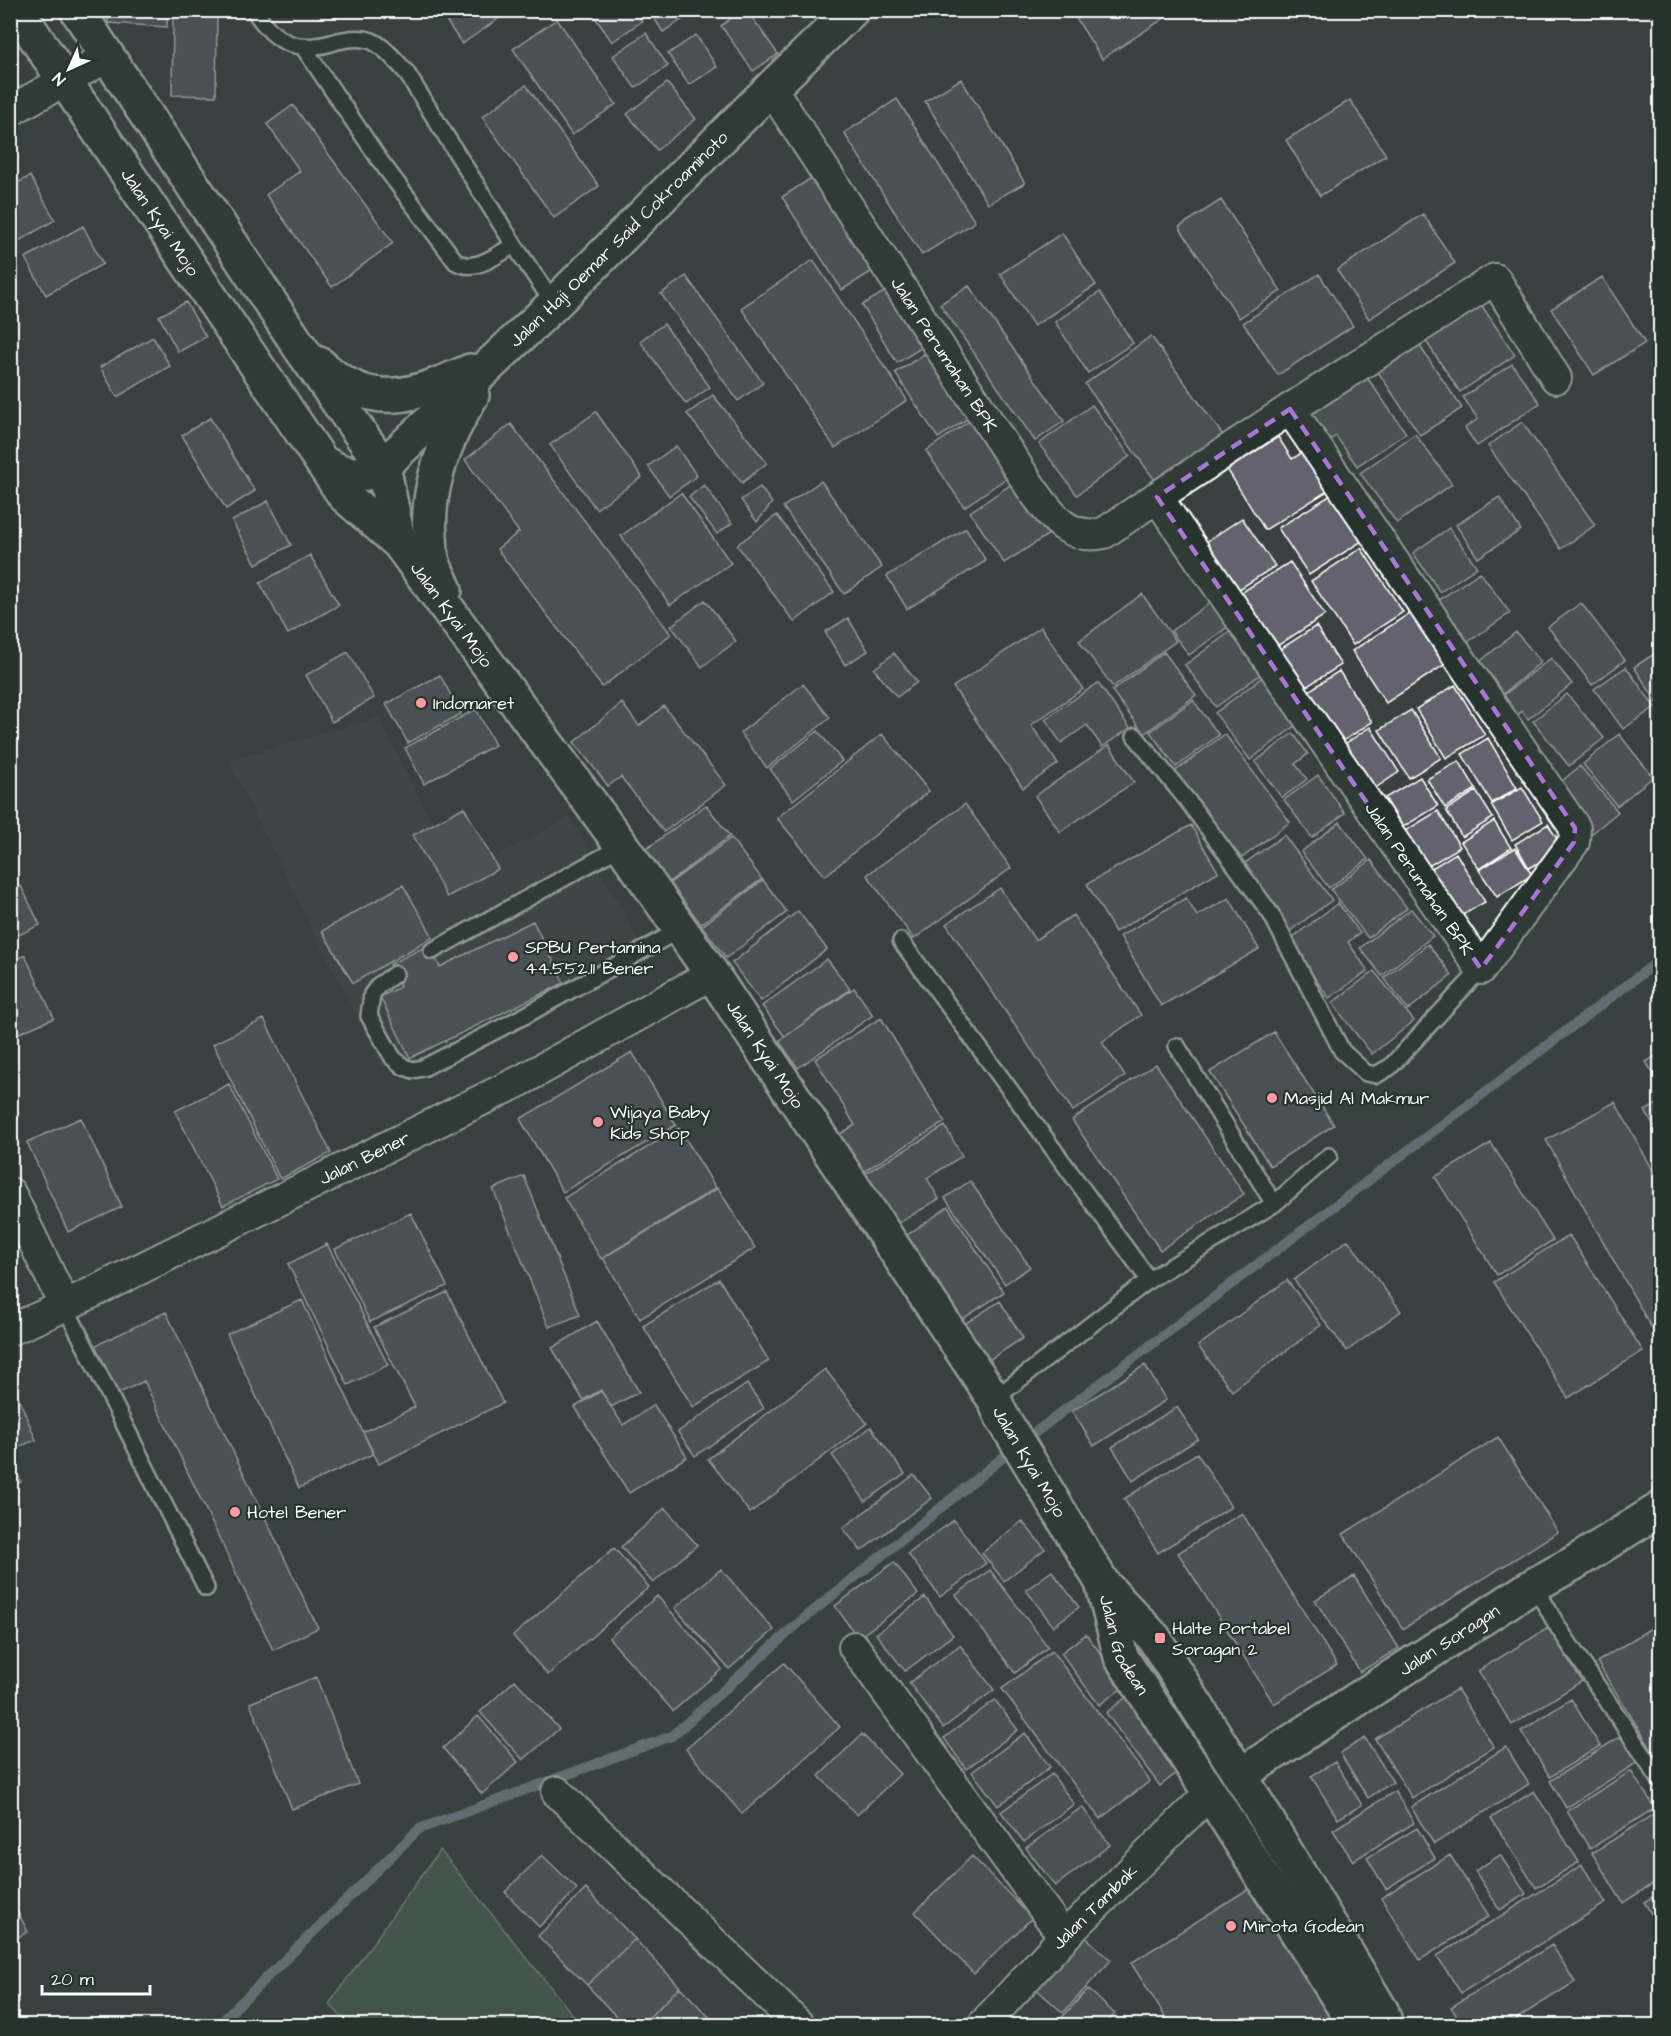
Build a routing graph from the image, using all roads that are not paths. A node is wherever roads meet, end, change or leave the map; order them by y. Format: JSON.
{"nodes":[{"id":1,"x":17,"y":10,"type":"edge"},
{"id":2,"x":77,"y":10,"type":"edge"},
{"id":3,"x":254,"y":10,"type":"edge"},
{"id":4,"x":852,"y":10,"type":"edge"},
{"id":5,"x":304,"y":48,"type":"junction"},
{"id":6,"x":107,"y":57,"type":"junction"},
{"id":7,"x":64,"y":81,"type":"junction"},
{"id":8,"x":771,"y":88,"type":"junction"},
{"id":9,"x":10,"y":111,"type":"edge"},
{"id":10,"x":514,"y":245,"type":"junction"},
{"id":11,"x":554,"y":304,"type":"junction"},
{"id":12,"x":299,"y":346,"type":"junction"},
{"id":13,"x":494,"y":360,"type":"junction"},
{"id":14,"x":1556,"y":378,"type":"dead end"},
{"id":15,"x":1290,"y":409,"type":"junction"},
{"id":16,"x":437,"y":415,"type":"junction"},
{"id":17,"x":324,"y":463,"type":"junction"},
{"id":18,"x":383,"y":466,"type":"junction"},
{"id":19,"x":1157,"y":497,"type":"junction"},
{"id":20,"x":394,"y":530,"type":"junction"},
{"id":21,"x":462,"y":629,"type":"junction"},
{"id":22,"x":1135,"y":736,"type":"dead end"},
{"id":23,"x":622,"y":846,"type":"junction"},
{"id":24,"x":681,"y":930,"type":"junction"},
{"id":25,"x":901,"y":941,"type":"dead end"},
{"id":26,"x":432,"y":951,"type":"dead end"},
{"id":27,"x":1481,"y":969,"type":"junction"},
{"id":28,"x":395,"y":974,"type":"dead end"},
{"id":29,"x":712,"y":974,"type":"junction"},
{"id":30,"x":1177,"y":1046,"type":"dead end"},
{"id":31,"x":1329,"y":1156,"type":"dead end"},
{"id":32,"x":10,"y":1193,"type":"edge"},
{"id":33,"x":1274,"y":1204,"type":"junction"},
{"id":34,"x":1149,"y":1280,"type":"junction"},
{"id":35,"x":65,"y":1306,"type":"junction"},
{"id":36,"x":10,"y":1330,"type":"edge"},
{"id":37,"x":998,"y":1407,"type":"junction"},
{"id":38,"x":1660,"y":1509,"type":"edge"},
{"id":39,"x":1103,"y":1584,"type":"junction"},
{"id":40,"x":1534,"y":1585,"type":"junction"},
{"id":41,"x":206,"y":1588,"type":"dead end"},
{"id":42,"x":854,"y":1647,"type":"dead end"},
{"id":43,"x":1240,"y":1775,"type":"junction"},
{"id":44,"x":1660,"y":1780,"type":"edge"},
{"id":45,"x":557,"y":1792,"type":"dead end"},
{"id":46,"x":1210,"y":1793,"type":"junction"},
{"id":47,"x":1064,"y":1936,"type":"junction"},
{"id":48,"x":800,"y":2025,"type":"edge"},
{"id":49,"x":982,"y":2025,"type":"edge"},
{"id":50,"x":1356,"y":2025,"type":"edge"},
{"id":51,"x":1386,"y":2025,"type":"edge"}],
"edges":[{"from":1,"to":7,"type":"main road","name":"Jalan Kyai Mojo"},
{"from":2,"to":6,"type":"main road","name":"Jalan Kyai Mojo"},
{"from":3,"to":5,"type":"lane"},
{"from":4,"to":8,"type":"main road","name":"Jalan Haji Oemar Said Cokroaminoto"},
{"from":5,"to":10,"type":"lane"},
{"from":5,"to":10,"type":"lane"},
{"from":6,"to":7,"type":"street"},
{"from":6,"to":12,"type":"main road","name":"Jalan Kyai Mojo"},
{"from":7,"to":9,"type":"street"},
{"from":7,"to":17,"type":"main road","name":"Jalan Kyai Mojo"},
{"from":8,"to":11,"type":"main road","name":"Jalan Haji Oemar Said Cokroaminoto"},
{"from":8,"to":19,"type":"street","name":"Jalan Perumahan BPK"},
{"from":10,"to":11,"type":"lane"},
{"from":11,"to":13,"type":"main road","name":"Jalan Haji Oemar Said Cokroaminoto"},
{"from":12,"to":13,"type":"main road"},
{"from":12,"to":18,"type":"main road","name":"Jalan Kyai Mojo"},
{"from":13,"to":16,"type":"main road","name":"Jalan Haji Oemar Said Cokroaminoto"},
{"from":13,"to":21,"type":"main road"},
{"from":14,"to":15,"type":"street","name":"Jalan Perumahan BPK"},
{"from":15,"to":19,"type":"street","name":"Jalan Perumahan BPK"},
{"from":15,"to":27,"type":"street","name":"Jalan Perumahan BPK"},
{"from":16,"to":18,"type":"main road","name":"Jalan Haji Oemar Said Cokroaminoto"},
{"from":16,"to":20,"type":"main road"},
{"from":17,"to":18,"type":"main road"},
{"from":17,"to":20,"type":"main road","name":"Jalan Kyai Mojo"},
{"from":18,"to":20,"type":"main road","name":"Jalan Kyai Mojo"},
{"from":19,"to":27,"type":"street","name":"Jalan Perumahan BPK"},
{"from":20,"to":21,"type":"main road","name":"Jalan Kyai Mojo"},
{"from":21,"to":23,"type":"main road","name":"Jalan Kyai Mojo"},
{"from":22,"to":27,"type":"lane"},
{"from":23,"to":24,"type":"main road","name":"Jalan Kyai Mojo"},
{"from":23,"to":26,"type":"lane"},
{"from":24,"to":28,"type":"lane"},
{"from":24,"to":29,"type":"main road","name":"Jalan Kyai Mojo"},
{"from":25,"to":34,"type":"lane"},
{"from":29,"to":35,"type":"street","name":"Jalan Bener"},
{"from":29,"to":37,"type":"main road","name":"Jalan Kyai Mojo"},
{"from":30,"to":33,"type":"lane"},
{"from":31,"to":33,"type":"lane"},
{"from":32,"to":35,"type":"street"},
{"from":33,"to":34,"type":"lane"},
{"from":34,"to":37,"type":"lane"},
{"from":35,"to":36,"type":"street","name":"Jalan Bener"},
{"from":35,"to":41,"type":"lane"},
{"from":37,"to":39,"type":"main road","name":"Jalan Kyai Mojo"},
{"from":38,"to":40,"type":"main road","name":"Jalan Soragan"},
{"from":39,"to":43,"type":"main road","name":"Jalan Godean"},
{"from":39,"to":46,"type":"main road","name":"Jalan Godean"},
{"from":40,"to":43,"type":"main road","name":"Jalan Soragan"},
{"from":40,"to":44,"type":"lane"},
{"from":42,"to":47,"type":"street"},
{"from":43,"to":51,"type":"main road","name":"Jalan Godean"},
{"from":45,"to":48,"type":"street"},
{"from":46,"to":47,"type":"street","name":"Jalan Tambak"},
{"from":46,"to":50,"type":"main road","name":"Jalan Godean"},
{"from":47,"to":49,"type":"street","name":"Jalan Tambak"}]}
